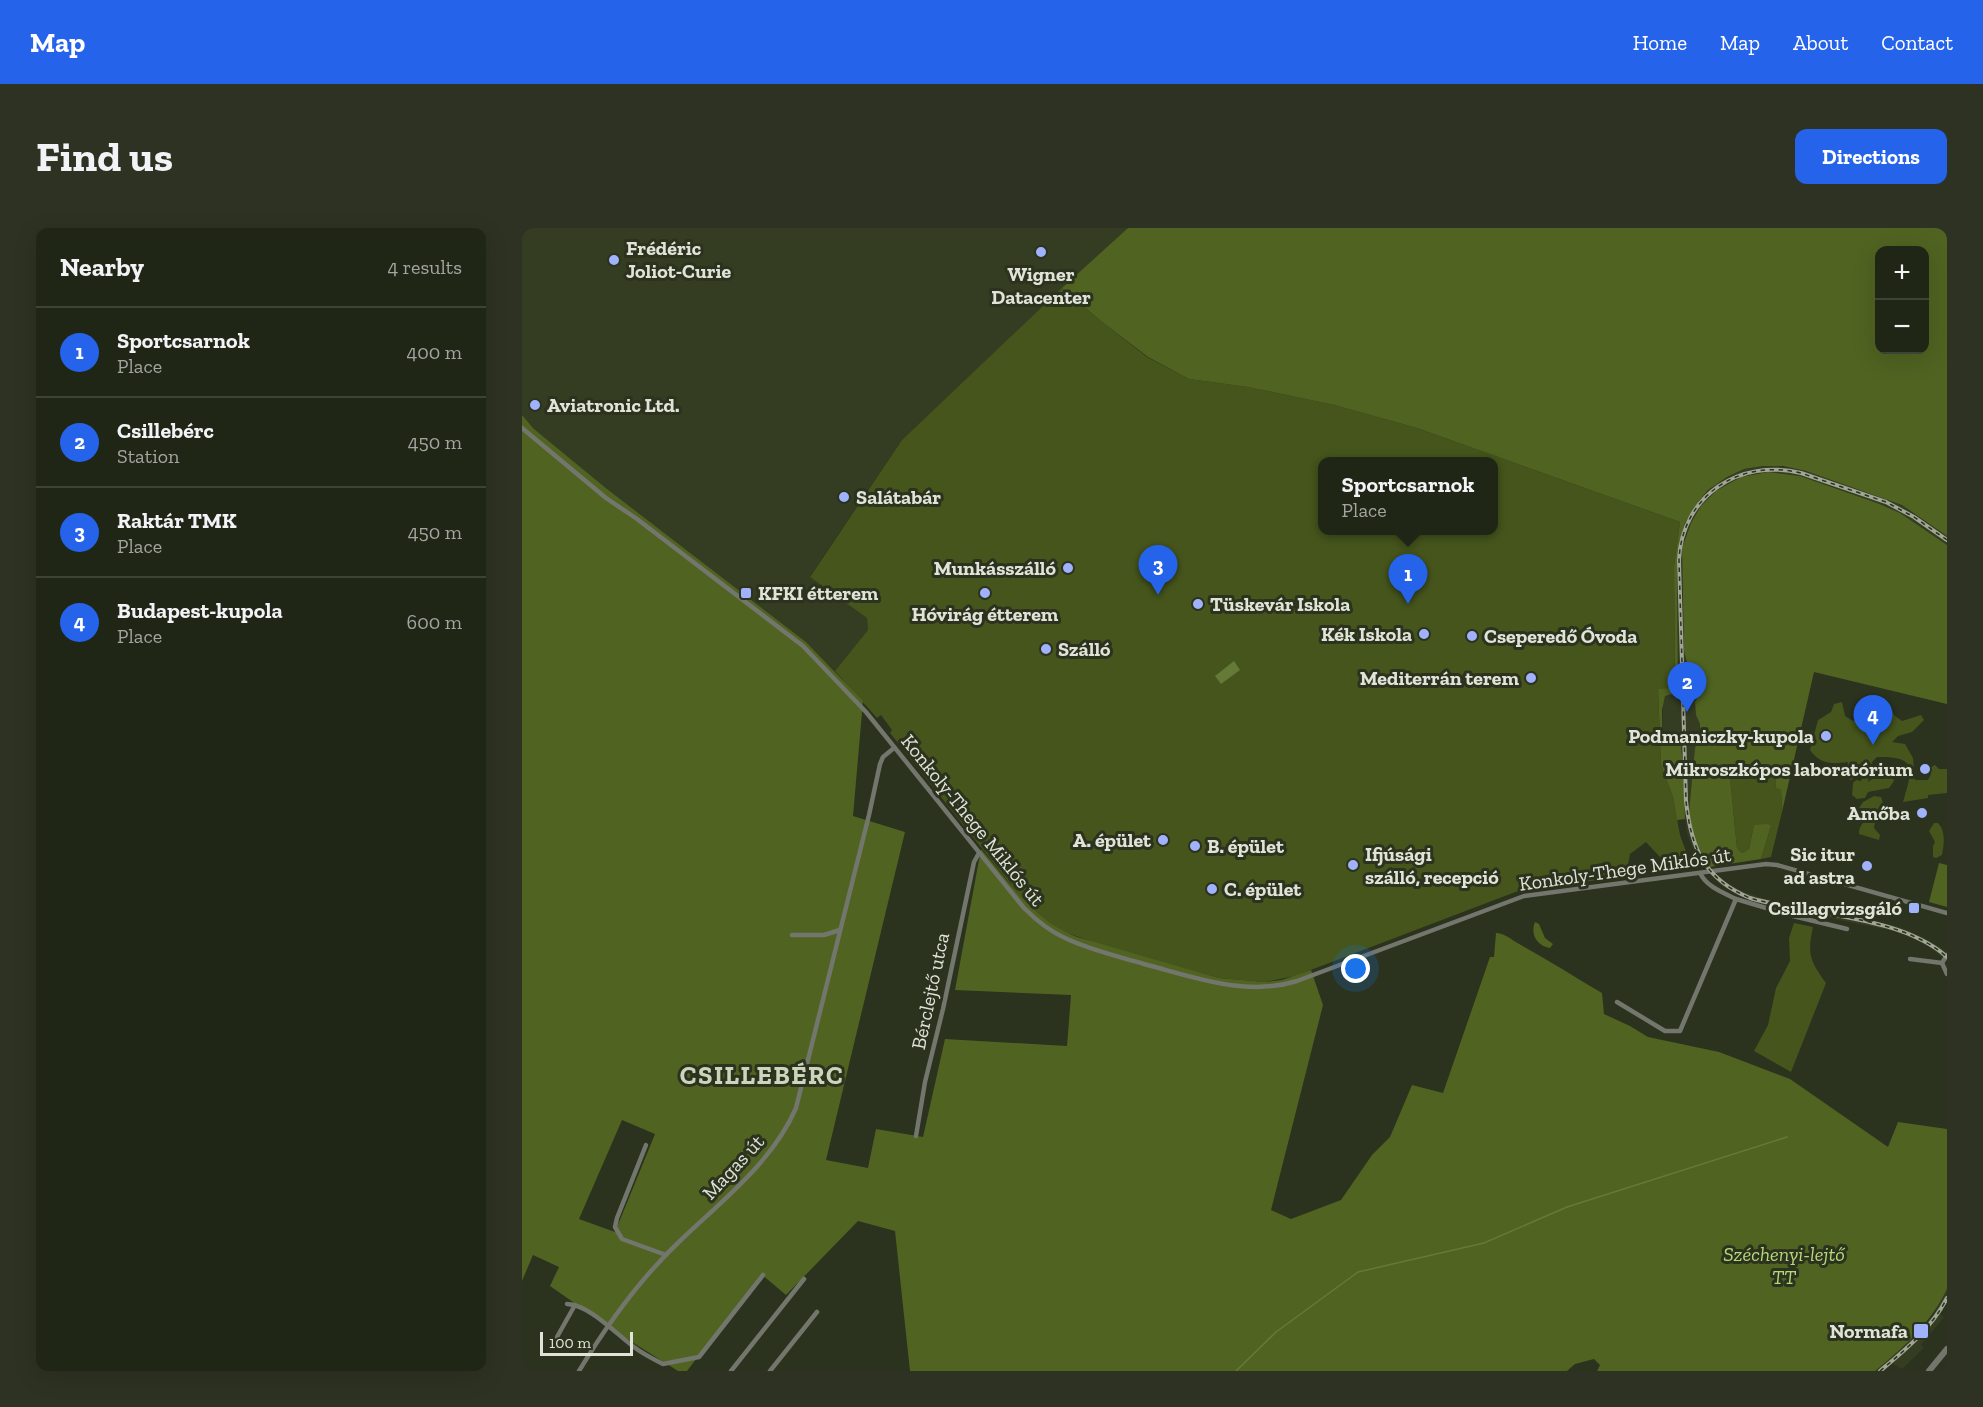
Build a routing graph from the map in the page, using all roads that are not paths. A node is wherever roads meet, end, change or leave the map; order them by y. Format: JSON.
{"nodes":[{"id":1,"x":522,"y":428,"type":"edge"},
{"id":2,"x":894,"y":748,"type":"junction"},
{"id":3,"x":979,"y":853,"type":"junction"},
{"id":4,"x":1700,"y":873,"type":"junction"},
{"id":5,"x":1736,"y":898,"type":"junction"},
{"id":6,"x":1947,"y":913,"type":"edge"},
{"id":7,"x":1847,"y":929,"type":"dead end"},
{"id":8,"x":840,"y":930,"type":"junction"},
{"id":9,"x":828,"y":934,"type":"junction"},
{"id":10,"x":792,"y":935,"type":"dead end"},
{"id":11,"x":837,"y":944,"type":"junction"},
{"id":12,"x":1947,"y":955,"type":"edge"},
{"id":13,"x":1910,"y":959,"type":"dead end"},
{"id":14,"x":1942,"y":963,"type":"junction"},
{"id":15,"x":1947,"y":974,"type":"edge"},
{"id":16,"x":1617,"y":1002,"type":"dead end"},
{"id":17,"x":915,"y":1136,"type":"dead end"},
{"id":18,"x":646,"y":1145,"type":"dead end"},
{"id":19,"x":666,"y":1255,"type":"junction"},
{"id":20,"x":763,"y":1275,"type":"dead end"},
{"id":21,"x":804,"y":1279,"type":"dead end"},
{"id":22,"x":567,"y":1304,"type":"dead end"},
{"id":23,"x":575,"y":1305,"type":"junction"},
{"id":24,"x":817,"y":1312,"type":"dead end"},
{"id":25,"x":608,"y":1326,"type":"junction"},
{"id":26,"x":557,"y":1337,"type":"dead end"},
{"id":27,"x":1947,"y":1349,"type":"edge"},
{"id":28,"x":579,"y":1371,"type":"edge"},
{"id":29,"x":731,"y":1371,"type":"edge"},
{"id":30,"x":770,"y":1371,"type":"edge"},
{"id":31,"x":1929,"y":1371,"type":"edge"}],
"edges":[{"from":1,"to":2,"type":"street","name":"Konkoly-Thege Miklós út"},
{"from":2,"to":3,"type":"street","name":"Konkoly-Thege Miklós út"},
{"from":2,"to":8,"type":"street","name":"Magas út"},
{"from":3,"to":4,"type":"street","name":"Konkoly-Thege Miklós út"},
{"from":3,"to":17,"type":"street","name":"Bérclejtő utca"},
{"from":4,"to":5,"type":"street"},
{"from":4,"to":6,"type":"street","name":"Konkoly-Thege Miklós út"},
{"from":5,"to":7,"type":"street"},
{"from":5,"to":16,"type":"street"},
{"from":8,"to":9,"type":"street"},
{"from":8,"to":11,"type":"street","name":"Magas út"},
{"from":9,"to":10,"type":"street"},
{"from":9,"to":11,"type":"street"},
{"from":11,"to":19,"type":"street","name":"Magas út"},
{"from":12,"to":14,"type":"street"},
{"from":13,"to":14,"type":"street"},
{"from":14,"to":15,"type":"street"},
{"from":18,"to":19,"type":"street"},
{"from":19,"to":25,"type":"street","name":"Magas út"},
{"from":20,"to":25,"type":"street"},
{"from":21,"to":29,"type":"street"},
{"from":22,"to":23,"type":"street"},
{"from":23,"to":25,"type":"street"},
{"from":23,"to":26,"type":"street"},
{"from":24,"to":30,"type":"street"},
{"from":25,"to":28,"type":"street","name":"Magas út"},
{"from":27,"to":31,"type":"street"}]}
